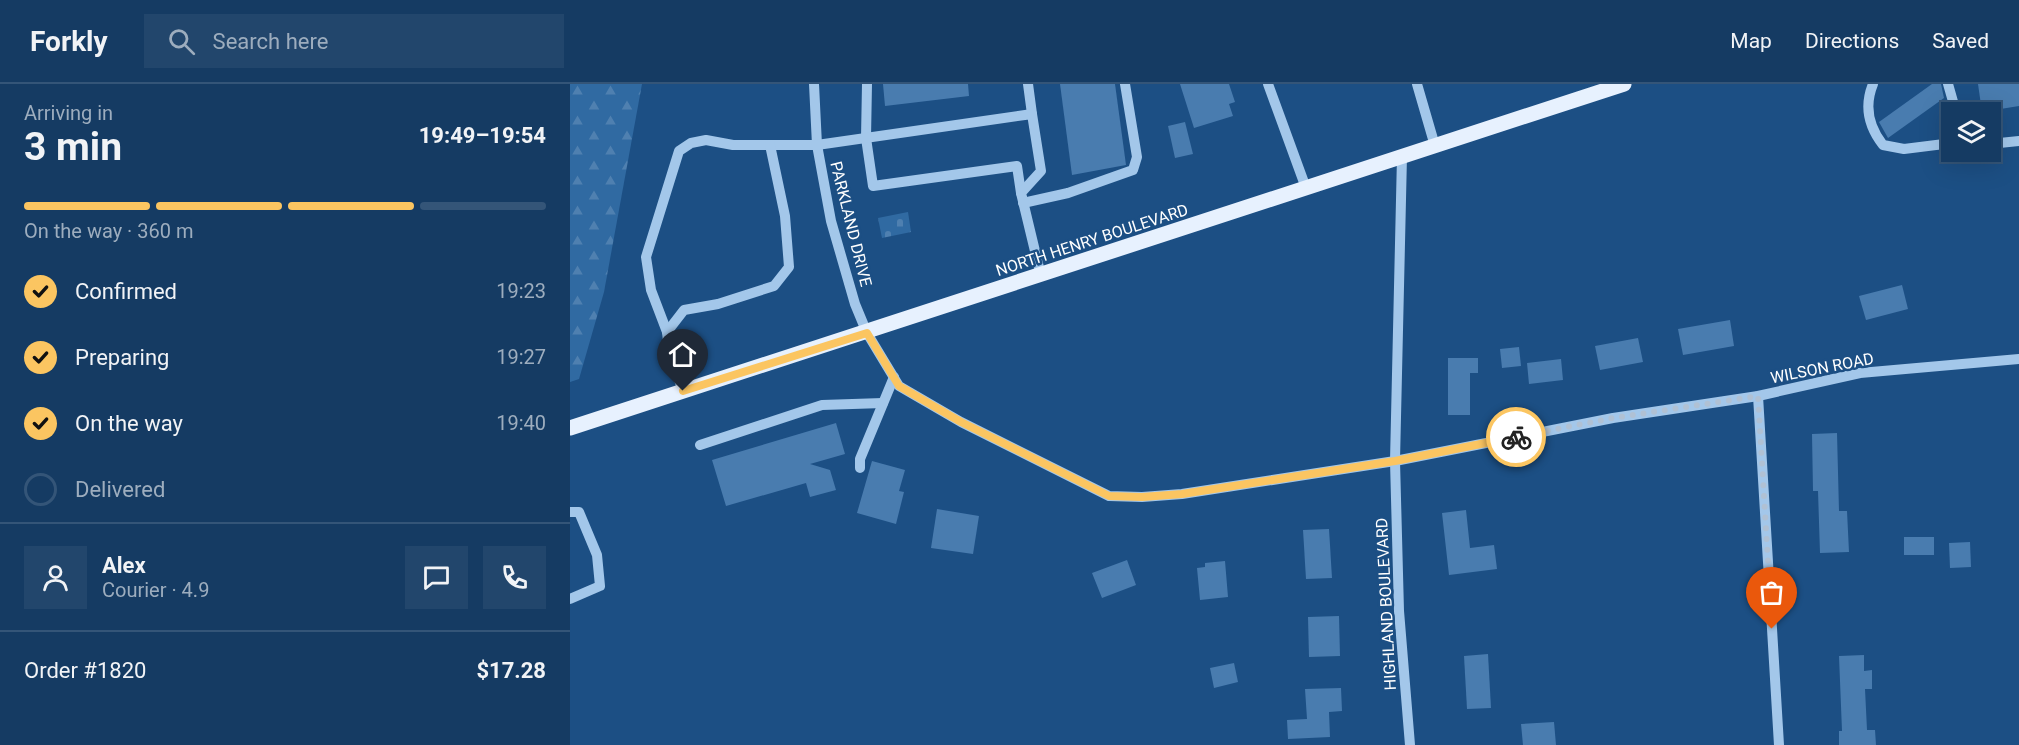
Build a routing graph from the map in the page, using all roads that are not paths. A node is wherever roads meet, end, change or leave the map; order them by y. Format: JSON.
{"nodes":[{"id":1,"x":814,"y":84,"type":"edge"},
{"id":2,"x":867,"y":84,"type":"edge"},
{"id":3,"x":1028,"y":84,"type":"edge"},
{"id":4,"x":1125,"y":84,"type":"edge"},
{"id":5,"x":1268,"y":84,"type":"edge"},
{"id":6,"x":1418,"y":84,"type":"edge"},
{"id":7,"x":1624,"y":84,"type":"edge"},
{"id":8,"x":1873,"y":84,"type":"edge"},
{"id":9,"x":1948,"y":84,"type":"edge"},
{"id":10,"x":1953,"y":102,"type":"edge"},
{"id":11,"x":1032,"y":114,"type":"junction"},
{"id":12,"x":866,"y":138,"type":"junction"},
{"id":13,"x":2019,"y":141,"type":"edge"},
{"id":14,"x":2001,"y":143,"type":"edge"},
{"id":15,"x":1941,"y":144,"type":"edge"},
{"id":16,"x":770,"y":145,"type":"junction"},
{"id":17,"x":817,"y":145,"type":"junction"},
{"id":18,"x":1435,"y":146,"type":"junction"},
{"id":19,"x":1402,"y":156,"type":"junction"},
{"id":20,"x":1306,"y":188,"type":"junction"},
{"id":21,"x":1022,"y":198,"type":"junction"},
{"id":22,"x":1041,"y":276,"type":"junction"},
{"id":23,"x":667,"y":332,"type":"junction"},
{"id":24,"x":867,"y":333,"type":"junction"},
{"id":25,"x":2019,"y":359,"type":"edge"},
{"id":26,"x":894,"y":377,"type":"junction"},
{"id":27,"x":683,"y":391,"type":"junction"},
{"id":28,"x":1758,"y":396,"type":"junction"},
{"id":29,"x":883,"y":403,"type":"junction"},
{"id":30,"x":570,"y":428,"type":"edge"},
{"id":31,"x":700,"y":445,"type":"dead end"},
{"id":32,"x":1395,"y":461,"type":"junction"},
{"id":33,"x":860,"y":468,"type":"dead end"},
{"id":34,"x":570,"y":512,"type":"edge"},
{"id":35,"x":570,"y":599,"type":"edge"},
{"id":36,"x":1410,"y":745,"type":"edge"},
{"id":37,"x":1779,"y":745,"type":"edge"}],
"edges":[{"from":1,"to":17,"type":"street","name":"PARKLAND DRIVE"},
{"from":2,"to":12,"type":"street"},
{"from":3,"to":11,"type":"street"},
{"from":4,"to":21,"type":"street"},
{"from":5,"to":20,"type":"street"},
{"from":6,"to":18,"type":"street"},
{"from":7,"to":18,"type":"main road","name":"NORTH HENRY BOULEVARD"},
{"from":8,"to":15,"type":"street"},
{"from":9,"to":10,"type":"street"},
{"from":11,"to":12,"type":"street"},
{"from":11,"to":21,"type":"street"},
{"from":12,"to":17,"type":"street"},
{"from":12,"to":21,"type":"street"},
{"from":13,"to":14,"type":"street"},
{"from":16,"to":17,"type":"street"},
{"from":16,"to":23,"type":"street"},
{"from":16,"to":23,"type":"street"},
{"from":17,"to":24,"type":"street","name":"PARKLAND DRIVE"},
{"from":18,"to":19,"type":"main road","name":"NORTH HENRY BOULEVARD"},
{"from":19,"to":20,"type":"main road","name":"NORTH HENRY BOULEVARD"},
{"from":19,"to":32,"type":"street","name":"HIGHLAND BOULEVARD"},
{"from":20,"to":22,"type":"main road","name":"NORTH HENRY BOULEVARD"},
{"from":21,"to":22,"type":"street"},
{"from":22,"to":24,"type":"main road","name":"NORTH HENRY BOULEVARD"},
{"from":23,"to":27,"type":"street"},
{"from":24,"to":26,"type":"street","name":"WILSON ROAD"},
{"from":24,"to":27,"type":"main road","name":"NORTH HENRY BOULEVARD"},
{"from":25,"to":28,"type":"street","name":"WILSON ROAD"},
{"from":26,"to":29,"type":"street"},
{"from":26,"to":32,"type":"street","name":"WILSON ROAD"},
{"from":27,"to":30,"type":"main road","name":"NORTH HENRY BOULEVARD"},
{"from":28,"to":32,"type":"street","name":"WILSON ROAD"},
{"from":28,"to":37,"type":"street"},
{"from":29,"to":31,"type":"street"},
{"from":29,"to":33,"type":"street"},
{"from":32,"to":36,"type":"street","name":"HIGHLAND BOULEVARD"},
{"from":34,"to":35,"type":"street"}]}
